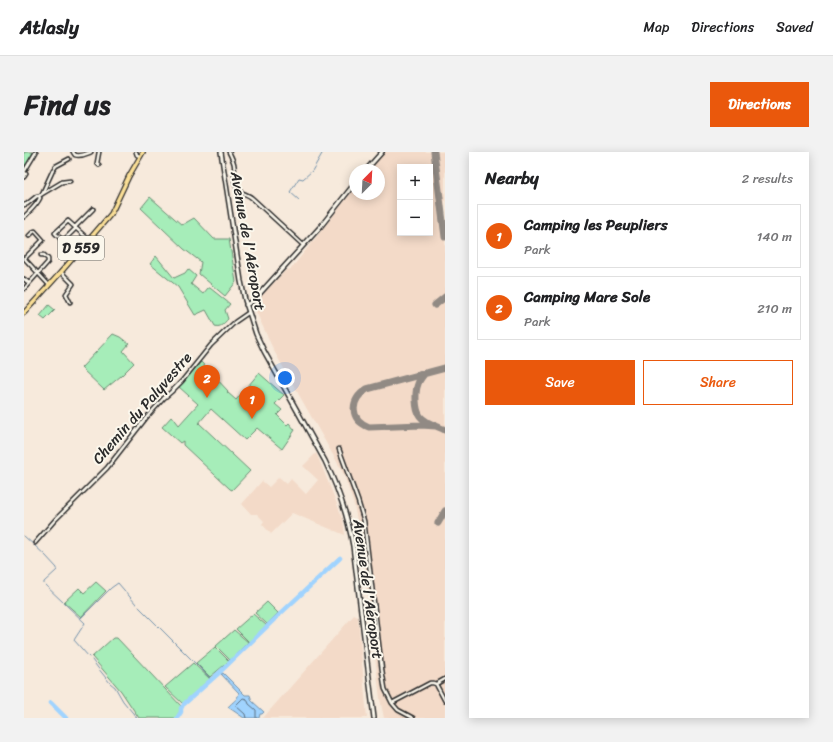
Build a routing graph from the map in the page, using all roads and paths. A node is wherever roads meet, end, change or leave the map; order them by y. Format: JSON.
{"nodes":[{"id":1,"x":36,"y":152,"type":"edge"},
{"id":2,"x":73,"y":152,"type":"edge"},
{"id":3,"x":91,"y":152,"type":"edge"},
{"id":4,"x":99,"y":152,"type":"edge"},
{"id":5,"x":136,"y":152,"type":"edge"},
{"id":6,"x":221,"y":152,"type":"edge"},
{"id":7,"x":229,"y":152,"type":"edge"},
{"id":8,"x":382,"y":152,"type":"edge"},
{"id":9,"x":141,"y":153,"type":"edge"},
{"id":10,"x":69,"y":159,"type":"dead end"},
{"id":11,"x":371,"y":164,"type":"edge"},
{"id":12,"x":99,"y":165,"type":"dead end"},
{"id":13,"x":24,"y":172,"type":"edge"},
{"id":14,"x":24,"y":177,"type":"edge"},
{"id":15,"x":70,"y":181,"type":"dead end"},
{"id":16,"x":349,"y":191,"type":"edge"},
{"id":17,"x":40,"y":195,"type":"junction"},
{"id":18,"x":24,"y":205,"type":"edge"},
{"id":19,"x":93,"y":209,"type":"dead end"},
{"id":20,"x":24,"y":217,"type":"edge"},
{"id":21,"x":75,"y":228,"type":"junction"},
{"id":22,"x":29,"y":236,"type":"dead end"},
{"id":23,"x":89,"y":240,"type":"junction"},
{"id":24,"x":303,"y":246,"type":"junction"},
{"id":25,"x":41,"y":255,"type":"dead end"},
{"id":26,"x":24,"y":258,"type":"edge"},
{"id":27,"x":61,"y":272,"type":"junction"},
{"id":28,"x":38,"y":273,"type":"junction"},
{"id":29,"x":24,"y":279,"type":"edge"},
{"id":30,"x":29,"y":283,"type":"junction"},
{"id":31,"x":49,"y":285,"type":"junction"},
{"id":32,"x":24,"y":289,"type":"edge"},
{"id":33,"x":70,"y":302,"type":"dead end"},
{"id":34,"x":246,"y":305,"type":"junction"},
{"id":35,"x":248,"y":312,"type":"junction"},
{"id":36,"x":24,"y":313,"type":"edge"},
{"id":37,"x":339,"y":449,"type":"dead end"},
{"id":38,"x":35,"y":543,"type":"dead end"},
{"id":39,"x":445,"y":679,"type":"edge"},
{"id":40,"x":436,"y":684,"type":"junction"},
{"id":41,"x":445,"y":701,"type":"edge"},
{"id":42,"x":392,"y":703,"type":"junction"},
{"id":43,"x":374,"y":718,"type":"edge"},
{"id":44,"x":413,"y":718,"type":"edge"}],
"edges":[{"from":1,"to":13,"type":"street"},
{"from":2,"to":3,"type":"street"},
{"from":4,"to":12,"type":"street"},
{"from":5,"to":9,"type":"street"},
{"from":6,"to":34,"type":"main road","name":"Avenue de l'Aéroport"},
{"from":7,"to":24,"type":"street"},
{"from":8,"to":11,"type":"main road"},
{"from":9,"to":23,"type":"main road","number":"D 559"},
{"from":10,"to":17,"type":"street"},
{"from":13,"to":14,"type":"street"},
{"from":15,"to":17,"type":"street"},
{"from":16,"to":24,"type":"main road"},
{"from":17,"to":18,"type":"street"},
{"from":17,"to":20,"type":"street"},
{"from":19,"to":21,"type":"street"},
{"from":21,"to":21,"type":"street"},
{"from":21,"to":23,"type":"street"},
{"from":22,"to":26,"type":"street"},
{"from":23,"to":27,"type":"main road","number":"D 559"},
{"from":24,"to":34,"type":"main road"},
{"from":25,"to":28,"type":"street"},
{"from":26,"to":28,"type":"street"},
{"from":27,"to":31,"type":"main road","number":"D 559"},
{"from":27,"to":33,"type":"street"},
{"from":28,"to":30,"type":"street"},
{"from":28,"to":31,"type":"street"},
{"from":29,"to":30,"type":"street"},
{"from":30,"to":32,"type":"street"},
{"from":31,"to":36,"type":"main road","number":"D 559"},
{"from":34,"to":35,"type":"main road","name":"Avenue de l'Aéroport"},
{"from":35,"to":38,"type":"street","name":"Chemin du Palyvestre"},
{"from":35,"to":43,"type":"main road","name":"Avenue de l'Aéroport"},
{"from":37,"to":42,"type":"street"},
{"from":39,"to":40,"type":"street"},
{"from":40,"to":41,"type":"street"},
{"from":40,"to":42,"type":"street"},
{"from":42,"to":44,"type":"street"}]}
